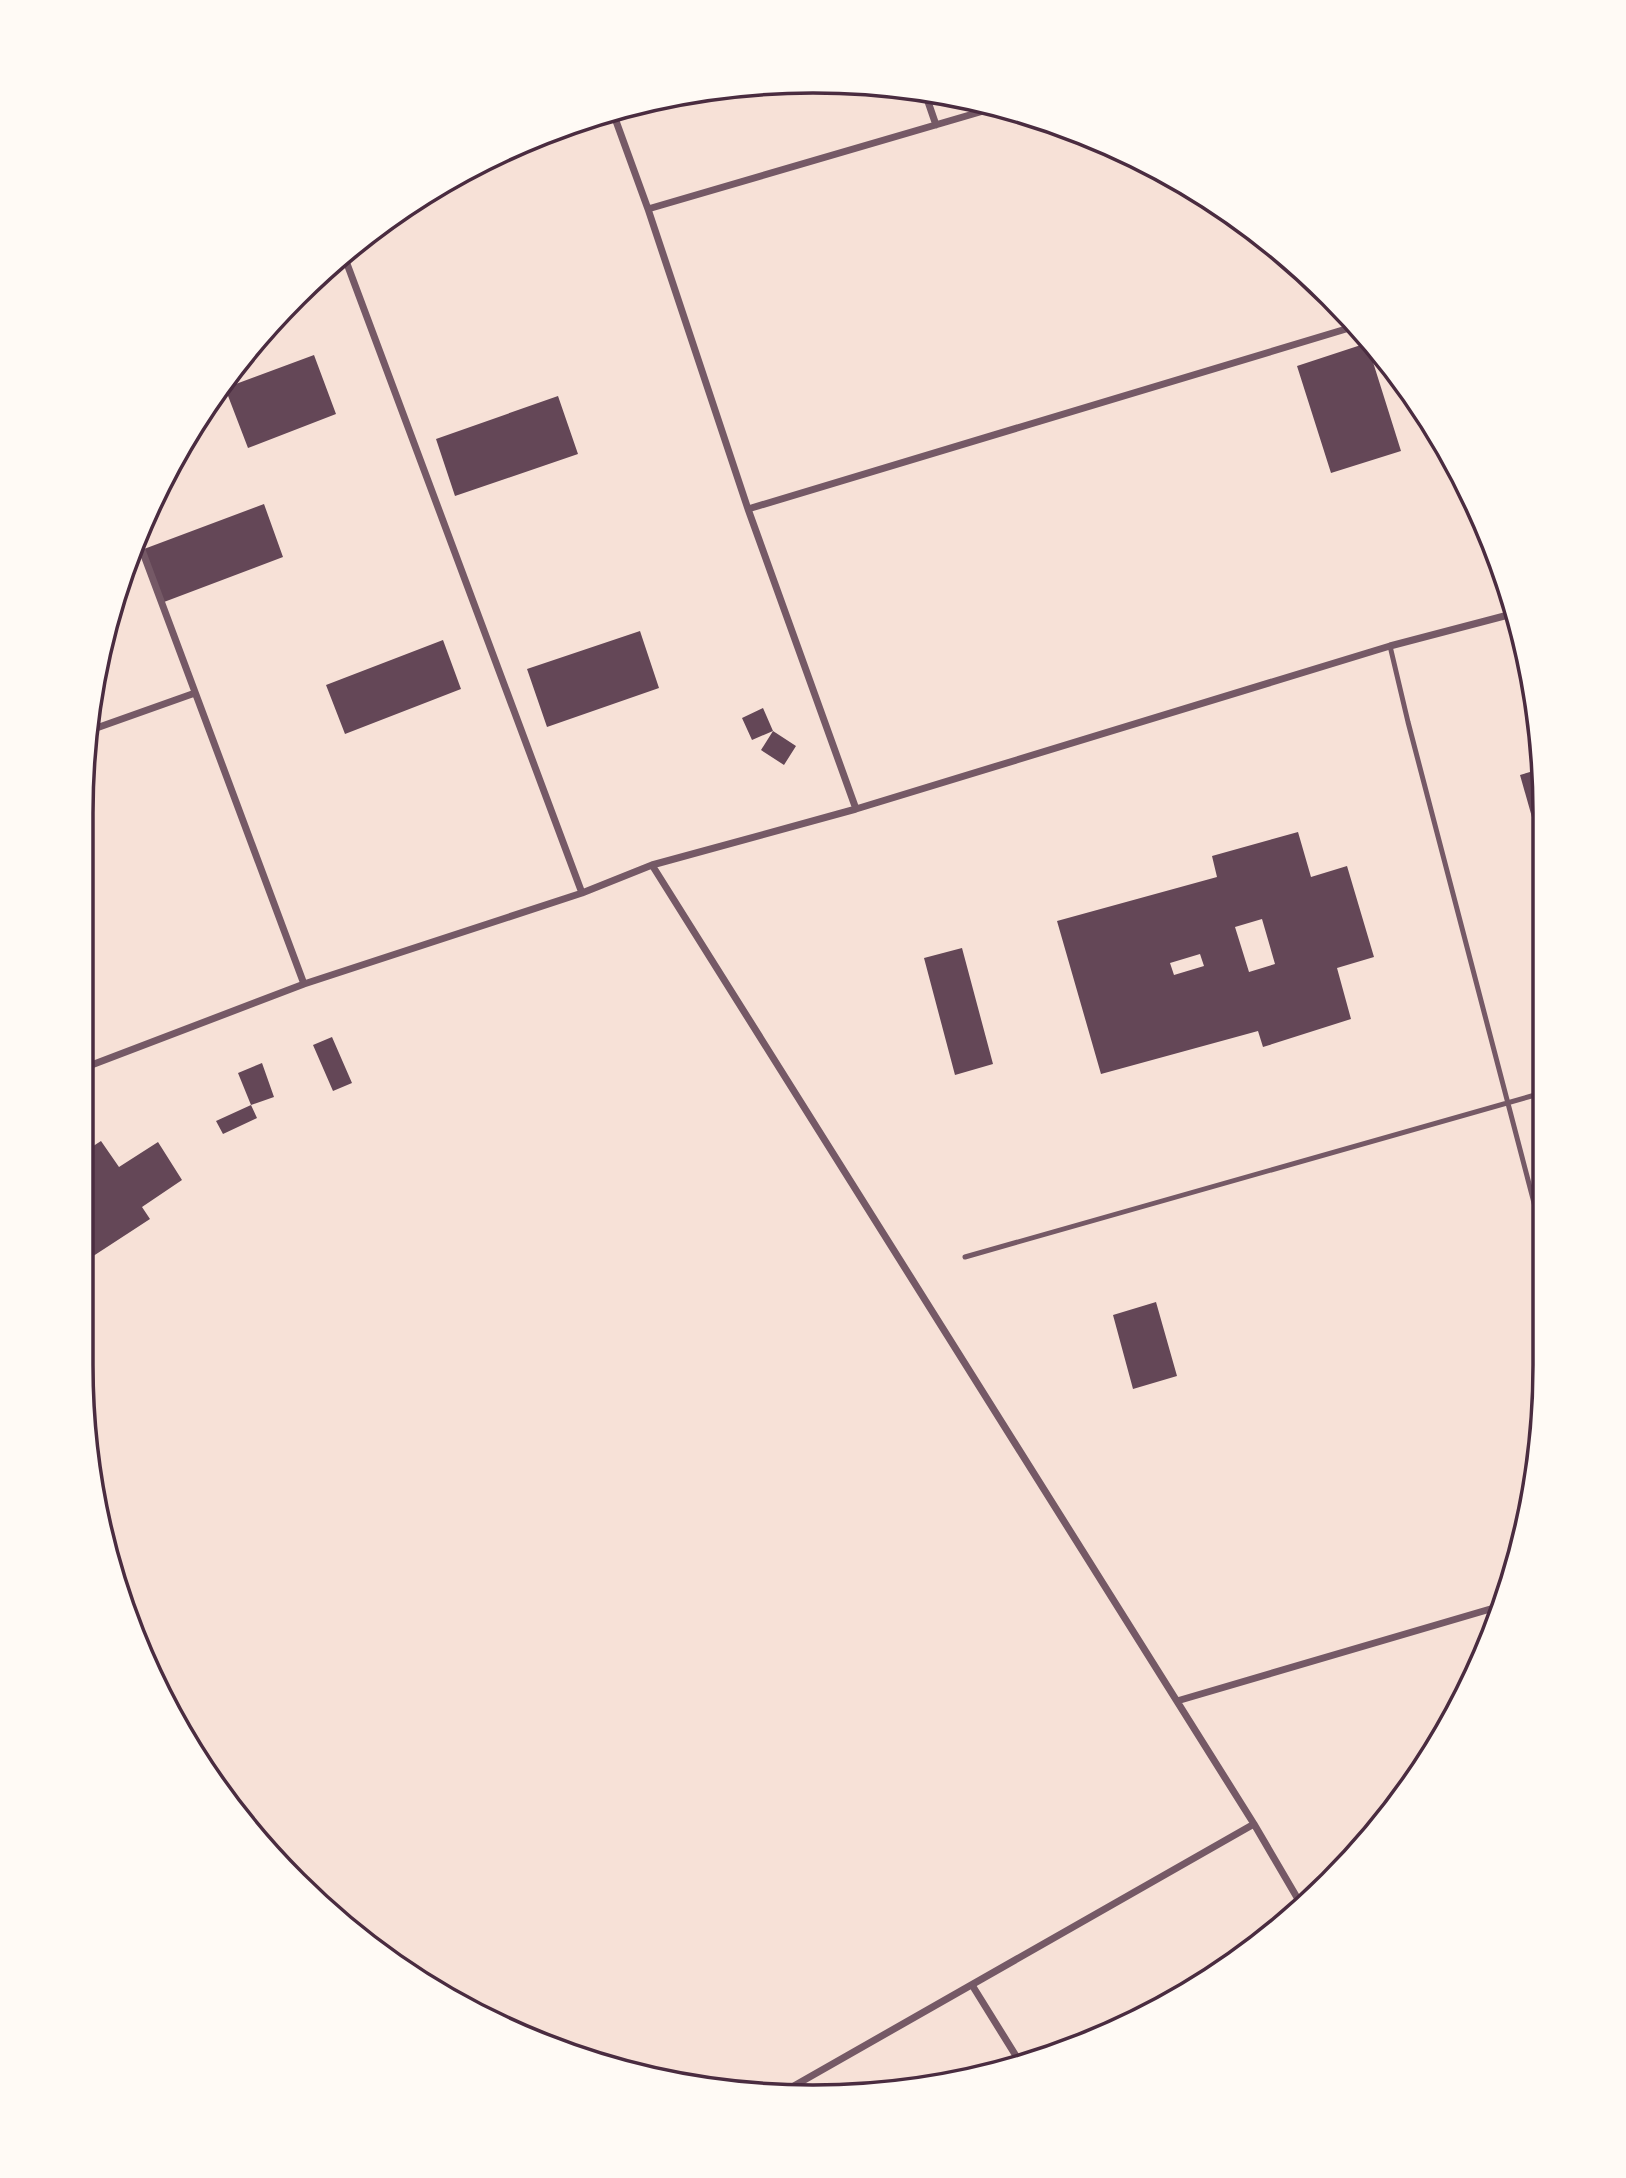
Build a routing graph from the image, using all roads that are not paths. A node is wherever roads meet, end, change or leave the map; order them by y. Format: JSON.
{"nodes":[{"id":1,"x":928,"y":103,"type":"edge"},
{"id":2,"x":979,"y":112,"type":"edge"},
{"id":3,"x":616,"y":120,"type":"edge"},
{"id":4,"x":936,"y":125,"type":"junction"},
{"id":5,"x":648,"y":209,"type":"junction"},
{"id":6,"x":347,"y":264,"type":"edge"},
{"id":7,"x":1346,"y":329,"type":"edge"},
{"id":8,"x":748,"y":509,"type":"junction"},
{"id":9,"x":142,"y":551,"type":"edge"},
{"id":10,"x":1506,"y":616,"type":"edge"},
{"id":11,"x":1390,"y":646,"type":"junction"},
{"id":12,"x":195,"y":693,"type":"junction"},
{"id":13,"x":98,"y":727,"type":"edge"},
{"id":14,"x":856,"y":809,"type":"junction"},
{"id":15,"x":652,"y":865,"type":"junction"},
{"id":16,"x":582,"y":893,"type":"junction"},
{"id":17,"x":304,"y":984,"type":"junction"},
{"id":18,"x":93,"y":1064,"type":"edge"},
{"id":19,"x":1533,"y":1096,"type":"edge"},
{"id":20,"x":1507,"y":1104,"type":"junction"},
{"id":21,"x":1533,"y":1200,"type":"edge"},
{"id":22,"x":965,"y":1257,"type":"dead end"},
{"id":23,"x":1490,"y":1609,"type":"edge"},
{"id":24,"x":1177,"y":1701,"type":"junction"},
{"id":25,"x":1254,"y":1824,"type":"junction"},
{"id":26,"x":1297,"y":1898,"type":"edge"},
{"id":27,"x":972,"y":1985,"type":"junction"},
{"id":28,"x":1016,"y":2056,"type":"edge"},
{"id":29,"x":796,"y":2085,"type":"edge"}],
"edges":[{"from":1,"to":4,"type":"street"},
{"from":2,"to":4,"type":"street"},
{"from":3,"to":5,"type":"street"},
{"from":4,"to":5,"type":"street"},
{"from":5,"to":8,"type":"street"},
{"from":6,"to":16,"type":"street"},
{"from":7,"to":8,"type":"street"},
{"from":8,"to":14,"type":"street"},
{"from":9,"to":12,"type":"street"},
{"from":10,"to":11,"type":"street"},
{"from":11,"to":14,"type":"street"},
{"from":11,"to":20,"type":"lane"},
{"from":12,"to":13,"type":"street"},
{"from":12,"to":17,"type":"street"},
{"from":14,"to":15,"type":"street"},
{"from":15,"to":16,"type":"street"},
{"from":15,"to":24,"type":"street"},
{"from":16,"to":17,"type":"street"},
{"from":17,"to":18,"type":"street"},
{"from":19,"to":20,"type":"lane"},
{"from":20,"to":21,"type":"lane"},
{"from":20,"to":22,"type":"lane"},
{"from":23,"to":24,"type":"street"},
{"from":24,"to":25,"type":"street"},
{"from":25,"to":26,"type":"street"},
{"from":25,"to":27,"type":"street"},
{"from":27,"to":28,"type":"street"},
{"from":27,"to":29,"type":"street"}]}
